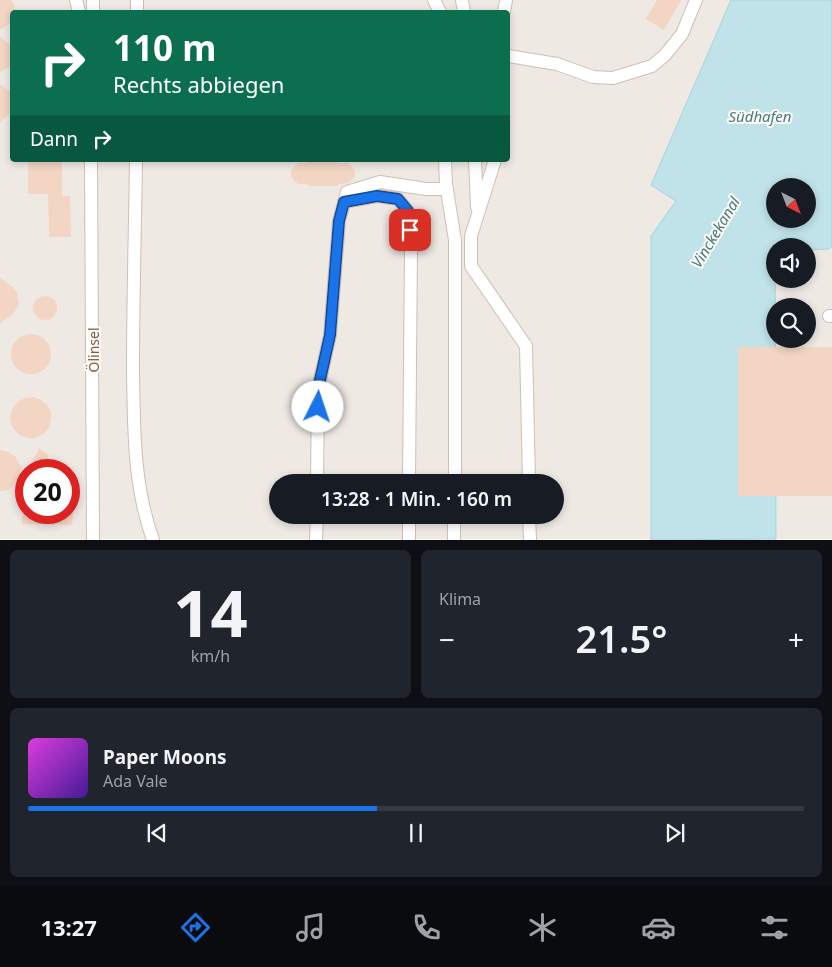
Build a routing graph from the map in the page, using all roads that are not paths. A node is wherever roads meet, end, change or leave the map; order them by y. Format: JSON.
{"nodes":[{"id":1,"x":696,"y":0,"type":"edge"},
{"id":2,"x":510,"y":56,"type":"edge"},
{"id":3,"x":91,"y":162,"type":"edge"},
{"id":4,"x":136,"y":162,"type":"edge"},
{"id":5,"x":446,"y":162,"type":"edge"},
{"id":6,"x":475,"y":162,"type":"edge"},
{"id":7,"x":494,"y":162,"type":"edge"},
{"id":8,"x":447,"y":189,"type":"junction"},
{"id":9,"x":344,"y":202,"type":"junction"},
{"id":10,"x":476,"y":218,"type":"junction"},
{"id":11,"x":317,"y":474,"type":"edge"},
{"id":12,"x":409,"y":474,"type":"edge"},
{"id":13,"x":454,"y":474,"type":"edge"},
{"id":14,"x":529,"y":474,"type":"edge"},
{"id":15,"x":317,"y":524,"type":"edge"},
{"id":16,"x":409,"y":524,"type":"edge"},
{"id":17,"x":454,"y":524,"type":"edge"},
{"id":18,"x":529,"y":524,"type":"edge"},
{"id":19,"x":94,"y":540,"type":"edge"},
{"id":20,"x":153,"y":540,"type":"edge"},
{"id":21,"x":316,"y":540,"type":"edge"},
{"id":22,"x":409,"y":540,"type":"edge"},
{"id":23,"x":454,"y":540,"type":"edge"},
{"id":24,"x":530,"y":540,"type":"edge"}],
"edges":[{"from":1,"to":2,"type":"street"},
{"from":3,"to":19,"type":"street","name":"Ölinsel"},
{"from":4,"to":20,"type":"street"},
{"from":5,"to":8,"type":"street"},
{"from":6,"to":10,"type":"street"},
{"from":7,"to":10,"type":"street"},
{"from":8,"to":9,"type":"street"},
{"from":8,"to":13,"type":"street"},
{"from":9,"to":11,"type":"street"},
{"from":9,"to":12,"type":"street"},
{"from":10,"to":14,"type":"street"},
{"from":15,"to":21,"type":"street"},
{"from":16,"to":22,"type":"street"},
{"from":17,"to":23,"type":"street"},
{"from":18,"to":24,"type":"street"}]}
